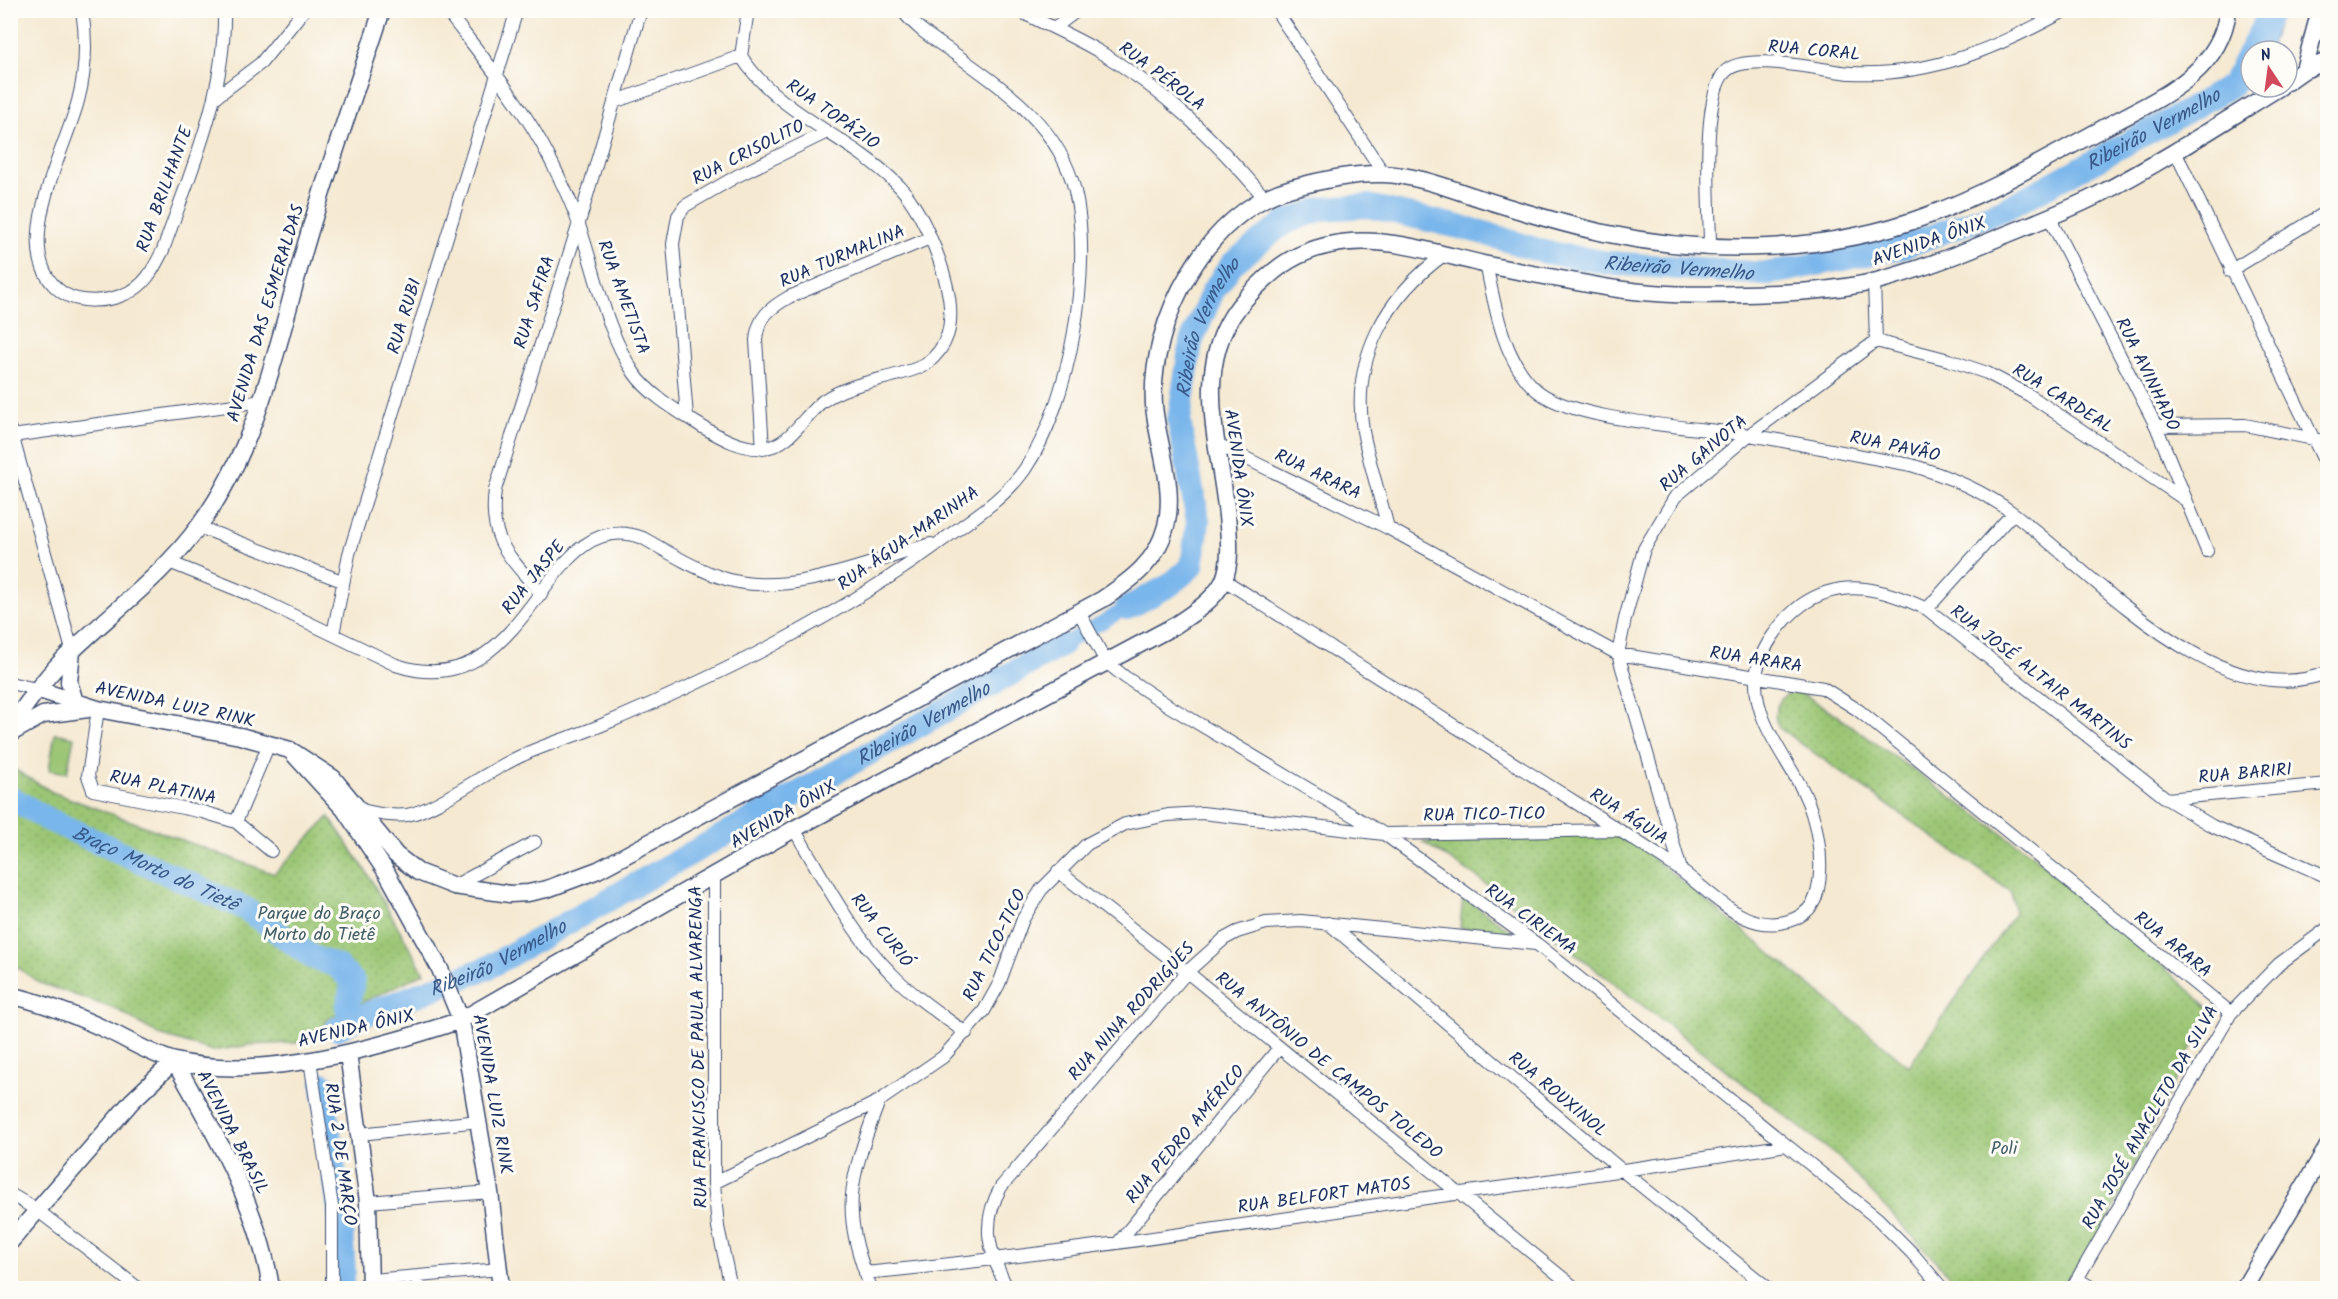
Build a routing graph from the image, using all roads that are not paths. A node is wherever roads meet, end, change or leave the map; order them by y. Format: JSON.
{"nodes":[{"id":1,"x":82,"y":10,"type":"edge"},
{"id":2,"x":224,"y":10,"type":"edge"},
{"id":3,"x":304,"y":10,"type":"edge"},
{"id":4,"x":382,"y":10,"type":"edge"},
{"id":5,"x":446,"y":10,"type":"edge"},
{"id":6,"x":517,"y":10,"type":"edge"},
{"id":7,"x":641,"y":10,"type":"edge"},
{"id":8,"x":748,"y":10,"type":"edge"},
{"id":9,"x":902,"y":10,"type":"edge"},
{"id":10,"x":1017,"y":10,"type":"edge"},
{"id":11,"x":1078,"y":10,"type":"edge"},
{"id":12,"x":1275,"y":10,"type":"edge"},
{"id":13,"x":2066,"y":10,"type":"edge"},
{"id":14,"x":2228,"y":10,"type":"edge"},
{"id":15,"x":2320,"y":10,"type":"edge"},
{"id":16,"x":1054,"y":28,"type":"junction"},
{"id":17,"x":741,"y":56,"type":"junction"},
{"id":18,"x":2328,"y":61,"type":"edge"},
{"id":19,"x":2304,"y":70,"type":"junction"},
{"id":20,"x":2299,"y":74,"type":"edge"},
{"id":21,"x":497,"y":80,"type":"junction"},
{"id":22,"x":216,"y":97,"type":"junction"},
{"id":23,"x":2260,"y":99,"type":"edge"},
{"id":24,"x":614,"y":102,"type":"junction"},
{"id":25,"x":826,"y":132,"type":"junction"},
{"id":26,"x":2175,"y":151,"type":"junction"},
{"id":27,"x":1384,"y":174,"type":"junction"},
{"id":28,"x":1264,"y":197,"type":"junction"},
{"id":29,"x":2328,"y":211,"type":"edge"},
{"id":30,"x":2049,"y":217,"type":"junction"},
{"id":31,"x":579,"y":223,"type":"junction"},
{"id":32,"x":930,"y":238,"type":"junction"},
{"id":33,"x":1710,"y":245,"type":"junction"},
{"id":34,"x":1445,"y":254,"type":"junction"},
{"id":35,"x":1486,"y":264,"type":"junction"},
{"id":36,"x":2230,"y":271,"type":"junction"},
{"id":37,"x":1874,"y":282,"type":"junction"},
{"id":38,"x":1876,"y":341,"type":"junction"},
{"id":39,"x":264,"y":401,"type":"junction"},
{"id":40,"x":687,"y":417,"type":"junction"},
{"id":41,"x":2156,"y":426,"type":"junction"},
{"id":42,"x":11,"y":433,"type":"edge"},
{"id":43,"x":1749,"y":435,"type":"junction"},
{"id":44,"x":2312,"y":440,"type":"junction"},
{"id":45,"x":2328,"y":442,"type":"edge"},
{"id":46,"x":1215,"y":443,"type":"junction"},
{"id":47,"x":763,"y":448,"type":"junction"},
{"id":48,"x":2328,"y":469,"type":"edge"},
{"id":49,"x":2185,"y":499,"type":"junction"},
{"id":50,"x":2013,"y":513,"type":"junction"},
{"id":51,"x":199,"y":527,"type":"junction"},
{"id":52,"x":1388,"y":528,"type":"junction"},
{"id":53,"x":941,"y":542,"type":"junction"},
{"id":54,"x":2207,"y":551,"type":"dead end"},
{"id":55,"x":169,"y":562,"type":"junction"},
{"id":56,"x":1224,"y":580,"type":"junction"},
{"id":57,"x":342,"y":581,"type":"junction"},
{"id":58,"x":541,"y":594,"type":"junction"},
{"id":59,"x":1927,"y":609,"type":"junction"},
{"id":60,"x":1081,"y":614,"type":"junction"},
{"id":61,"x":333,"y":634,"type":"junction"},
{"id":62,"x":72,"y":650,"type":"junction"},
{"id":63,"x":1618,"y":654,"type":"junction"},
{"id":64,"x":1104,"y":659,"type":"junction"},
{"id":65,"x":2328,"y":672,"type":"edge"},
{"id":66,"x":1756,"y":678,"type":"junction"},
{"id":67,"x":10,"y":683,"type":"edge"},
{"id":68,"x":36,"y":689,"type":"junction"},
{"id":69,"x":75,"y":702,"type":"junction"},
{"id":70,"x":98,"y":709,"type":"junction"},
{"id":71,"x":10,"y":728,"type":"edge"},
{"id":72,"x":10,"y":733,"type":"edge"},
{"id":73,"x":269,"y":744,"type":"junction"},
{"id":74,"x":290,"y":750,"type":"junction"},
{"id":75,"x":2328,"y":784,"type":"edge"},
{"id":76,"x":2167,"y":799,"type":"junction"},
{"id":77,"x":361,"y":810,"type":"junction"},
{"id":78,"x":236,"y":822,"type":"junction"},
{"id":79,"x":794,"y":829,"type":"junction"},
{"id":80,"x":1619,"y":830,"type":"junction"},
{"id":81,"x":1384,"y":834,"type":"junction"},
{"id":82,"x":535,"y":842,"type":"dead end"},
{"id":83,"x":271,"y":851,"type":"dead end"},
{"id":84,"x":1681,"y":870,"type":"junction"},
{"id":85,"x":1058,"y":871,"type":"junction"},
{"id":86,"x":714,"y":876,"type":"junction"},
{"id":87,"x":2328,"y":877,"type":"edge"},
{"id":88,"x":454,"y":886,"type":"junction"},
{"id":89,"x":1328,"y":923,"type":"junction"},
{"id":90,"x":2328,"y":928,"type":"edge"},
{"id":91,"x":1537,"y":944,"type":"junction"},
{"id":92,"x":1187,"y":972,"type":"junction"},
{"id":93,"x":10,"y":995,"type":"edge"},
{"id":94,"x":2231,"y":1013,"type":"junction"},
{"id":95,"x":461,"y":1020,"type":"junction"},
{"id":96,"x":966,"y":1032,"type":"junction"},
{"id":97,"x":1280,"y":1048,"type":"junction"},
{"id":98,"x":348,"y":1053,"type":"junction"},
{"id":99,"x":310,"y":1060,"type":"junction"},
{"id":100,"x":174,"y":1061,"type":"junction"},
{"id":101,"x":879,"y":1101,"type":"junction"},
{"id":102,"x":479,"y":1121,"type":"junction"},
{"id":103,"x":360,"y":1134,"type":"junction"},
{"id":104,"x":1786,"y":1145,"type":"junction"},
{"id":105,"x":2328,"y":1146,"type":"edge"},
{"id":106,"x":1624,"y":1172,"type":"junction"},
{"id":107,"x":714,"y":1183,"type":"junction"},
{"id":108,"x":490,"y":1192,"type":"junction"},
{"id":109,"x":1458,"y":1193,"type":"junction"},
{"id":110,"x":10,"y":1194,"type":"edge"},
{"id":111,"x":368,"y":1202,"type":"junction"},
{"id":112,"x":37,"y":1210,"type":"junction"},
{"id":113,"x":10,"y":1242,"type":"edge"},
{"id":114,"x":1118,"y":1243,"type":"junction"},
{"id":115,"x":994,"y":1261,"type":"junction"},
{"id":116,"x":500,"y":1269,"type":"junction"},
{"id":117,"x":865,"y":1273,"type":"junction"},
{"id":118,"x":419,"y":1282,"type":"edge"},
{"id":119,"x":371,"y":1284,"type":"edge"},
{"id":120,"x":2074,"y":1284,"type":"edge"},
{"id":121,"x":138,"y":1288,"type":"edge"},
{"id":122,"x":271,"y":1288,"type":"edge"},
{"id":123,"x":332,"y":1288,"type":"edge"},
{"id":124,"x":501,"y":1288,"type":"edge"},
{"id":125,"x":731,"y":1288,"type":"edge"},
{"id":126,"x":871,"y":1288,"type":"edge"},
{"id":127,"x":1007,"y":1288,"type":"edge"},
{"id":128,"x":1575,"y":1288,"type":"edge"},
{"id":129,"x":1768,"y":1288,"type":"edge"},
{"id":130,"x":1942,"y":1288,"type":"edge"},
{"id":131,"x":2093,"y":1288,"type":"edge"},
{"id":132,"x":2244,"y":1288,"type":"edge"}],
"edges":[{"from":1,"to":22,"type":"street","name":"RUA BRILHANTE"},
{"from":2,"to":22,"type":"street","name":"RUA BRILHANTE"},
{"from":3,"to":22,"type":"street"},
{"from":4,"to":39,"type":"main road","name":"AVENIDA DAS ESMERALDAS"},
{"from":5,"to":21,"type":"street","name":"RUA AMETISTA"},
{"from":6,"to":21,"type":"street","name":"RUA RUBI"},
{"from":7,"to":24,"type":"street","name":"RUA SAFIRA"},
{"from":8,"to":17,"type":"street"},
{"from":9,"to":53,"type":"street","name":"RUA ÁGUA-MARINHA"},
{"from":10,"to":16,"type":"street","name":"RUA PÉROLA"},
{"from":11,"to":16,"type":"street"},
{"from":12,"to":27,"type":"street"},
{"from":13,"to":33,"type":"street","name":"RUA CORAL"},
{"from":14,"to":33,"type":"main road","name":"AVENIDA ÔNIX"},
{"from":15,"to":19,"type":"main road"},
{"from":16,"to":28,"type":"street","name":"RUA PÉROLA"},
{"from":17,"to":24,"type":"street"},
{"from":17,"to":25,"type":"street","name":"RUA TOPÁZIO"},
{"from":18,"to":19,"type":"main road"},
{"from":19,"to":20,"type":"main road"},
{"from":21,"to":31,"type":"street","name":"RUA AMETISTA"},
{"from":21,"to":57,"type":"street","name":"RUA RUBI"},
{"from":23,"to":26,"type":"main road","name":"AVENIDA ÔNIX"},
{"from":24,"to":31,"type":"street","name":"RUA SAFIRA"},
{"from":25,"to":32,"type":"street","name":"RUA TOPÁZIO"},
{"from":25,"to":40,"type":"street","name":"RUA CRISOLITO"},
{"from":26,"to":30,"type":"main road","name":"AVENIDA ÔNIX"},
{"from":26,"to":36,"type":"street"},
{"from":27,"to":28,"type":"main road","name":"AVENIDA ÔNIX"},
{"from":27,"to":33,"type":"main road","name":"AVENIDA ÔNIX"},
{"from":28,"to":60,"type":"main road","name":"AVENIDA ÔNIX"},
{"from":29,"to":36,"type":"street"},
{"from":30,"to":37,"type":"main road","name":"AVENIDA ÔNIX"},
{"from":30,"to":41,"type":"street","name":"RUA AVINHADO"},
{"from":31,"to":40,"type":"street","name":"RUA AMETISTA"},
{"from":31,"to":58,"type":"street","name":"RUA SAFIRA"},
{"from":32,"to":47,"type":"street","name":"RUA TURMALINA"},
{"from":32,"to":47,"type":"street"},
{"from":34,"to":35,"type":"main road","name":"AVENIDA ÔNIX"},
{"from":34,"to":46,"type":"main road","name":"AVENIDA ÔNIX"},
{"from":34,"to":52,"type":"street"},
{"from":35,"to":37,"type":"main road","name":"AVENIDA ÔNIX"},
{"from":35,"to":43,"type":"street","name":"RUA PAVÃO"},
{"from":36,"to":44,"type":"street"},
{"from":37,"to":38,"type":"street"},
{"from":38,"to":43,"type":"street","name":"RUA GAIVOTA"},
{"from":38,"to":49,"type":"street","name":"RUA CARDEAL"},
{"from":39,"to":42,"type":"street"},
{"from":39,"to":51,"type":"main road","name":"AVENIDA DAS ESMERALDAS"},
{"from":40,"to":47,"type":"street","name":"RUA AMETISTA"},
{"from":41,"to":44,"type":"street"},
{"from":41,"to":49,"type":"street","name":"RUA AVINHADO"},
{"from":42,"to":62,"type":"street"},
{"from":43,"to":50,"type":"street","name":"RUA PAVÃO"},
{"from":43,"to":63,"type":"street","name":"RUA GAIVOTA"},
{"from":44,"to":45,"type":"street"},
{"from":44,"to":48,"type":"street"},
{"from":46,"to":52,"type":"street","name":"RUA ARARA"},
{"from":46,"to":56,"type":"main road","name":"AVENIDA ÔNIX"},
{"from":49,"to":54,"type":"street","name":"RUA AVINHADO"},
{"from":50,"to":59,"type":"street"},
{"from":50,"to":65,"type":"street","name":"RUA PAVÃO"},
{"from":51,"to":55,"type":"main road","name":"AVENIDA DAS ESMERALDAS"},
{"from":51,"to":57,"type":"street"},
{"from":52,"to":63,"type":"street","name":"RUA ARARA"},
{"from":53,"to":58,"type":"street","name":"RUA JASPE"},
{"from":53,"to":77,"type":"street","name":"RUA ÁGUA-MARINHA"},
{"from":55,"to":61,"type":"street","name":"RUA JASPE"},
{"from":55,"to":62,"type":"main road","name":"AVENIDA DAS ESMERALDAS"},
{"from":56,"to":64,"type":"main road","name":"AVENIDA ÔNIX"},
{"from":56,"to":80,"type":"street","name":"RUA ÁGUIA"},
{"from":57,"to":61,"type":"street","name":"RUA RUBI"},
{"from":58,"to":61,"type":"street","name":"RUA JASPE"},
{"from":59,"to":66,"type":"street","name":"RUA JOSÉ ALTAIR MARTINS"},
{"from":59,"to":76,"type":"street","name":"RUA JOSÉ ALTAIR MARTINS"},
{"from":60,"to":64,"type":"street","name":"RUA CIRIEMA"},
{"from":60,"to":88,"type":"main road","name":"AVENIDA ÔNIX"},
{"from":62,"to":68,"type":"main road","name":"AVENIDA DAS ESMERALDAS"},
{"from":62,"to":69,"type":"main road"},
{"from":63,"to":66,"type":"street","name":"RUA ARARA"},
{"from":63,"to":84,"type":"street","name":"RUA GAIVOTA"},
{"from":64,"to":79,"type":"main road","name":"AVENIDA ÔNIX"},
{"from":64,"to":81,"type":"street","name":"RUA CIRIEMA"},
{"from":66,"to":84,"type":"street","name":"RUA ÁGUIA"},
{"from":66,"to":94,"type":"street","name":"RUA ARARA"},
{"from":67,"to":68,"type":"street"},
{"from":68,"to":69,"type":"main road","name":"AVENIDA LUIZ RINK"},
{"from":68,"to":71,"type":"main road","name":"AVENIDA DAS ESMERALDAS"},
{"from":69,"to":70,"type":"main road","name":"AVENIDA LUIZ RINK"},
{"from":70,"to":72,"type":"main road"},
{"from":70,"to":73,"type":"main road","name":"AVENIDA LUIZ RINK"},
{"from":70,"to":78,"type":"street","name":"RUA PLATINA"},
{"from":73,"to":74,"type":"main road","name":"AVENIDA LUIZ RINK"},
{"from":73,"to":78,"type":"street","name":"RUA PLATINA"},
{"from":74,"to":77,"type":"main road"},
{"from":74,"to":95,"type":"main road","name":"AVENIDA LUIZ RINK"},
{"from":75,"to":76,"type":"street","name":"RUA BARIRI"},
{"from":76,"to":87,"type":"street","name":"RUA JOSÉ ALTAIR MARTINS"},
{"from":77,"to":88,"type":"main road","name":"AVENIDA ÔNIX"},
{"from":78,"to":83,"type":"street","name":"RUA PLATINA"},
{"from":79,"to":86,"type":"main road","name":"AVENIDA ÔNIX"},
{"from":79,"to":96,"type":"street","name":"RUA CURIÓ"},
{"from":80,"to":81,"type":"street","name":"RUA TICO-TICO"},
{"from":80,"to":84,"type":"street","name":"RUA ÁGUIA"},
{"from":81,"to":85,"type":"street","name":"RUA TICO-TICO"},
{"from":81,"to":91,"type":"street","name":"RUA CIRIEMA"},
{"from":82,"to":88,"type":"street"},
{"from":85,"to":92,"type":"street","name":"RUA ANTÔNIO DE CAMPOS TOLEDO"},
{"from":85,"to":96,"type":"street","name":"RUA TICO-TICO"},
{"from":86,"to":95,"type":"main road","name":"AVENIDA ÔNIX"},
{"from":86,"to":107,"type":"street","name":"RUA FRANCISCO DE PAULA ALVARENGA"},
{"from":89,"to":91,"type":"street","name":"RUA NINA RODRIGUES"},
{"from":89,"to":92,"type":"street","name":"RUA NINA RODRIGUES"},
{"from":89,"to":106,"type":"street","name":"RUA ROUXINOL"},
{"from":90,"to":94,"type":"street","name":"RUA JOSÉ ANACLETO DA SILVA"},
{"from":91,"to":104,"type":"street","name":"RUA CIRIEMA"},
{"from":92,"to":97,"type":"street","name":"RUA ANTÔNIO DE CAMPOS TOLEDO"},
{"from":92,"to":115,"type":"street","name":"RUA NINA RODRIGUES"},
{"from":93,"to":100,"type":"main road","name":"AVENIDA BRASIL"},
{"from":94,"to":120,"type":"street","name":"RUA JOSÉ ANACLETO DA SILVA"},
{"from":95,"to":98,"type":"main road","name":"AVENIDA ÔNIX"},
{"from":95,"to":102,"type":"main road","name":"AVENIDA LUIZ RINK"},
{"from":96,"to":101,"type":"street","name":"RUA TICO-TICO"},
{"from":97,"to":109,"type":"street","name":"RUA ANTÔNIO DE CAMPOS TOLEDO"},
{"from":97,"to":114,"type":"street","name":"RUA PEDRO AMÉRICO"},
{"from":98,"to":99,"type":"main road","name":"AVENIDA ÔNIX"},
{"from":98,"to":103,"type":"main road"},
{"from":99,"to":100,"type":"main road","name":"AVENIDA ÔNIX"},
{"from":99,"to":123,"type":"street","name":"RUA 2 DE MARÇO"},
{"from":100,"to":112,"type":"main road"},
{"from":100,"to":122,"type":"main road","name":"AVENIDA BRASIL"},
{"from":101,"to":107,"type":"street","name":"RUA TICO-TICO"},
{"from":101,"to":117,"type":"street"},
{"from":102,"to":103,"type":"street"},
{"from":102,"to":108,"type":"main road","name":"AVENIDA LUIZ RINK"},
{"from":103,"to":111,"type":"main road"},
{"from":104,"to":106,"type":"street","name":"RUA BELFORT MATOS"},
{"from":104,"to":130,"type":"street","name":"RUA CIRIEMA"},
{"from":105,"to":132,"type":"main road"},
{"from":106,"to":109,"type":"street","name":"RUA BELFORT MATOS"},
{"from":106,"to":129,"type":"street","name":"RUA ROUXINOL"},
{"from":107,"to":125,"type":"street","name":"RUA FRANCISCO DE PAULA ALVARENGA"},
{"from":108,"to":111,"type":"street"},
{"from":108,"to":116,"type":"main road","name":"AVENIDA LUIZ RINK"},
{"from":109,"to":114,"type":"street","name":"RUA BELFORT MATOS"},
{"from":109,"to":128,"type":"street","name":"RUA ANTÔNIO DE CAMPOS TOLEDO"},
{"from":110,"to":112,"type":"street"},
{"from":111,"to":119,"type":"main road"},
{"from":112,"to":113,"type":"main road"},
{"from":112,"to":121,"type":"street"},
{"from":114,"to":115,"type":"street","name":"RUA BELFORT MATOS"},
{"from":115,"to":117,"type":"street","name":"RUA BELFORT MATOS"},
{"from":115,"to":127,"type":"street","name":"RUA NINA RODRIGUES"},
{"from":116,"to":118,"type":"street"},
{"from":116,"to":124,"type":"main road","name":"AVENIDA LUIZ RINK"},
{"from":117,"to":126,"type":"street"},
{"from":118,"to":119,"type":"street"},
{"from":120,"to":131,"type":"street"}]}
